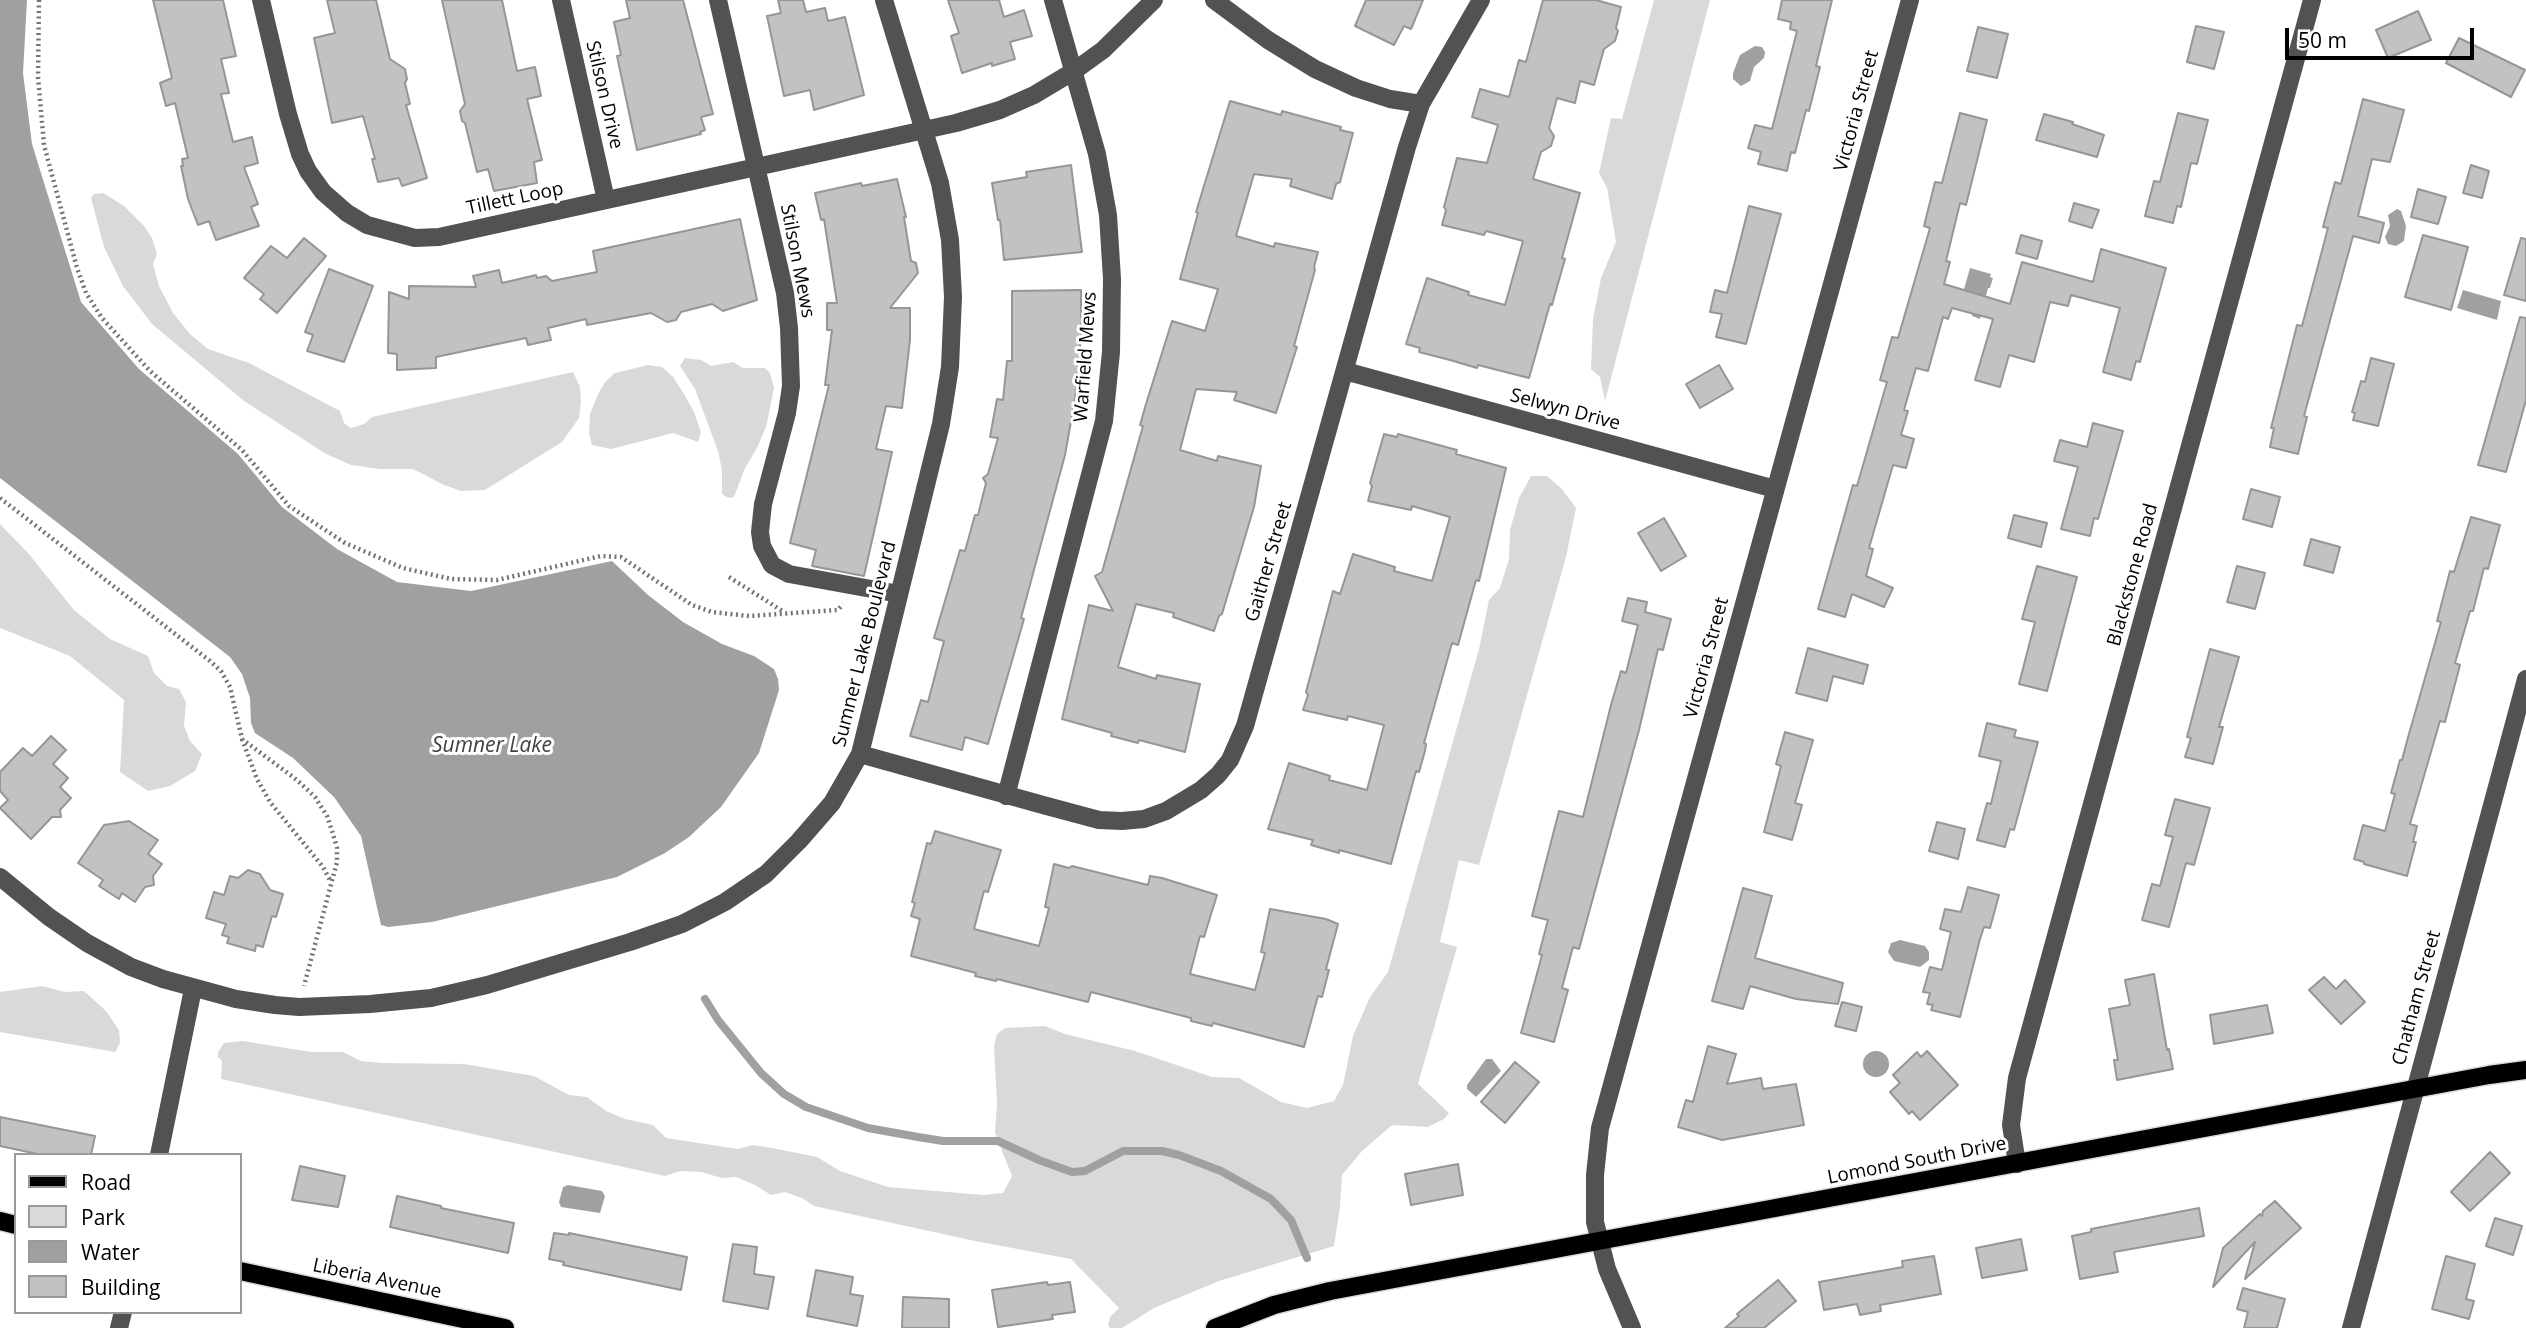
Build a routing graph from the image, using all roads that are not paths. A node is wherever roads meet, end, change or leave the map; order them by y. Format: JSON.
{"nodes":[{"id":1,"x":261,"y":0,"type":"edge"},
{"id":2,"x":561,"y":0,"type":"edge"},
{"id":3,"x":718,"y":0,"type":"edge"},
{"id":4,"x":884,"y":0,"type":"edge"},
{"id":5,"x":1053,"y":0,"type":"edge"},
{"id":6,"x":1154,"y":0,"type":"edge"},
{"id":7,"x":1214,"y":0,"type":"edge"},
{"id":8,"x":1481,"y":0,"type":"edge"},
{"id":9,"x":1910,"y":0,"type":"edge"},
{"id":10,"x":2312,"y":0,"type":"edge"},
{"id":11,"x":1074,"y":71,"type":"junction"},
{"id":12,"x":1421,"y":104,"type":"junction"},
{"id":13,"x":925,"y":130,"type":"junction"},
{"id":14,"x":755,"y":167,"type":"junction"},
{"id":15,"x":606,"y":200,"type":"junction"},
{"id":16,"x":1345,"y":371,"type":"junction"},
{"id":17,"x":1775,"y":489,"type":"junction"},
{"id":18,"x":899,"y":594,"type":"junction"},
{"id":19,"x":2526,"y":679,"type":"edge"},
{"id":20,"x":860,"y":754,"type":"junction"},
{"id":21,"x":1006,"y":796,"type":"junction"},
{"id":22,"x":0,"y":877,"type":"edge"},
{"id":23,"x":193,"y":989,"type":"junction"},
{"id":24,"x":2526,"y":1070,"type":"edge"},
{"id":25,"x":2414,"y":1089,"type":"junction"},
{"id":26,"x":159,"y":1153,"type":"edge"},
{"id":27,"x":2017,"y":1164,"type":"junction"},
{"id":28,"x":1599,"y":1243,"type":"junction"},
{"id":29,"x":242,"y":1271,"type":"edge"},
{"id":30,"x":483,"y":1326,"type":"edge"},
{"id":31,"x":505,"y":1328,"type":"edge"},
{"id":32,"x":1215,"y":1328,"type":"edge"},
{"id":33,"x":1632,"y":1328,"type":"edge"},
{"id":34,"x":2351,"y":1328,"type":"edge"}],
"edges":[{"from":1,"to":15,"type":"street","name":"Tillett Loop"},
{"from":2,"to":15,"type":"street","name":"Stilson Drive"},
{"from":3,"to":14,"type":"street","name":"Stilson Mews"},
{"from":4,"to":13,"type":"street","name":"Sumner Lake Boulevard"},
{"from":5,"to":11,"type":"street","name":"Warfield Mews"},
{"from":6,"to":11,"type":"street","name":"Tillett Loop"},
{"from":7,"to":12,"type":"street"},
{"from":8,"to":12,"type":"street","name":"Gaither Street"},
{"from":9,"to":17,"type":"street","name":"Victoria Street"},
{"from":10,"to":27,"type":"street","name":"Blackstone Road"},
{"from":11,"to":13,"type":"street","name":"Tillett Loop"},
{"from":11,"to":21,"type":"street","name":"Warfield Mews"},
{"from":12,"to":16,"type":"street","name":"Gaither Street"},
{"from":13,"to":14,"type":"street","name":"Tillett Loop"},
{"from":13,"to":18,"type":"street","name":"Sumner Lake Boulevard"},
{"from":14,"to":15,"type":"street","name":"Tillett Loop"},
{"from":14,"to":18,"type":"street","name":"Stilson Mews"},
{"from":16,"to":17,"type":"street","name":"Selwyn Drive"},
{"from":16,"to":21,"type":"street","name":"Gaither Street"},
{"from":17,"to":28,"type":"street","name":"Victoria Street"},
{"from":18,"to":20,"type":"street","name":"Sumner Lake Boulevard"},
{"from":19,"to":25,"type":"street","name":"Chatham Street"},
{"from":20,"to":21,"type":"street","name":"Gaither Street"},
{"from":20,"to":23,"type":"street","name":"Sumner Lake Boulevard"},
{"from":22,"to":23,"type":"street","name":"Sumner Lake Boulevard"},
{"from":23,"to":26,"type":"street"},
{"from":24,"to":25,"type":"main road","name":"Lomond South Drive"},
{"from":25,"to":27,"type":"main road","name":"Lomond South Drive"},
{"from":25,"to":34,"type":"street","name":"Chatham Street"},
{"from":27,"to":28,"type":"main road","name":"Lomond South Drive"},
{"from":28,"to":32,"type":"main road","name":"Lomond South Drive"},
{"from":28,"to":33,"type":"street","name":"Victoria Street"},
{"from":29,"to":30,"type":"main road","name":"Liberia Avenue"},
{"from":30,"to":31,"type":"main road","name":"Liberia Avenue"}]}
